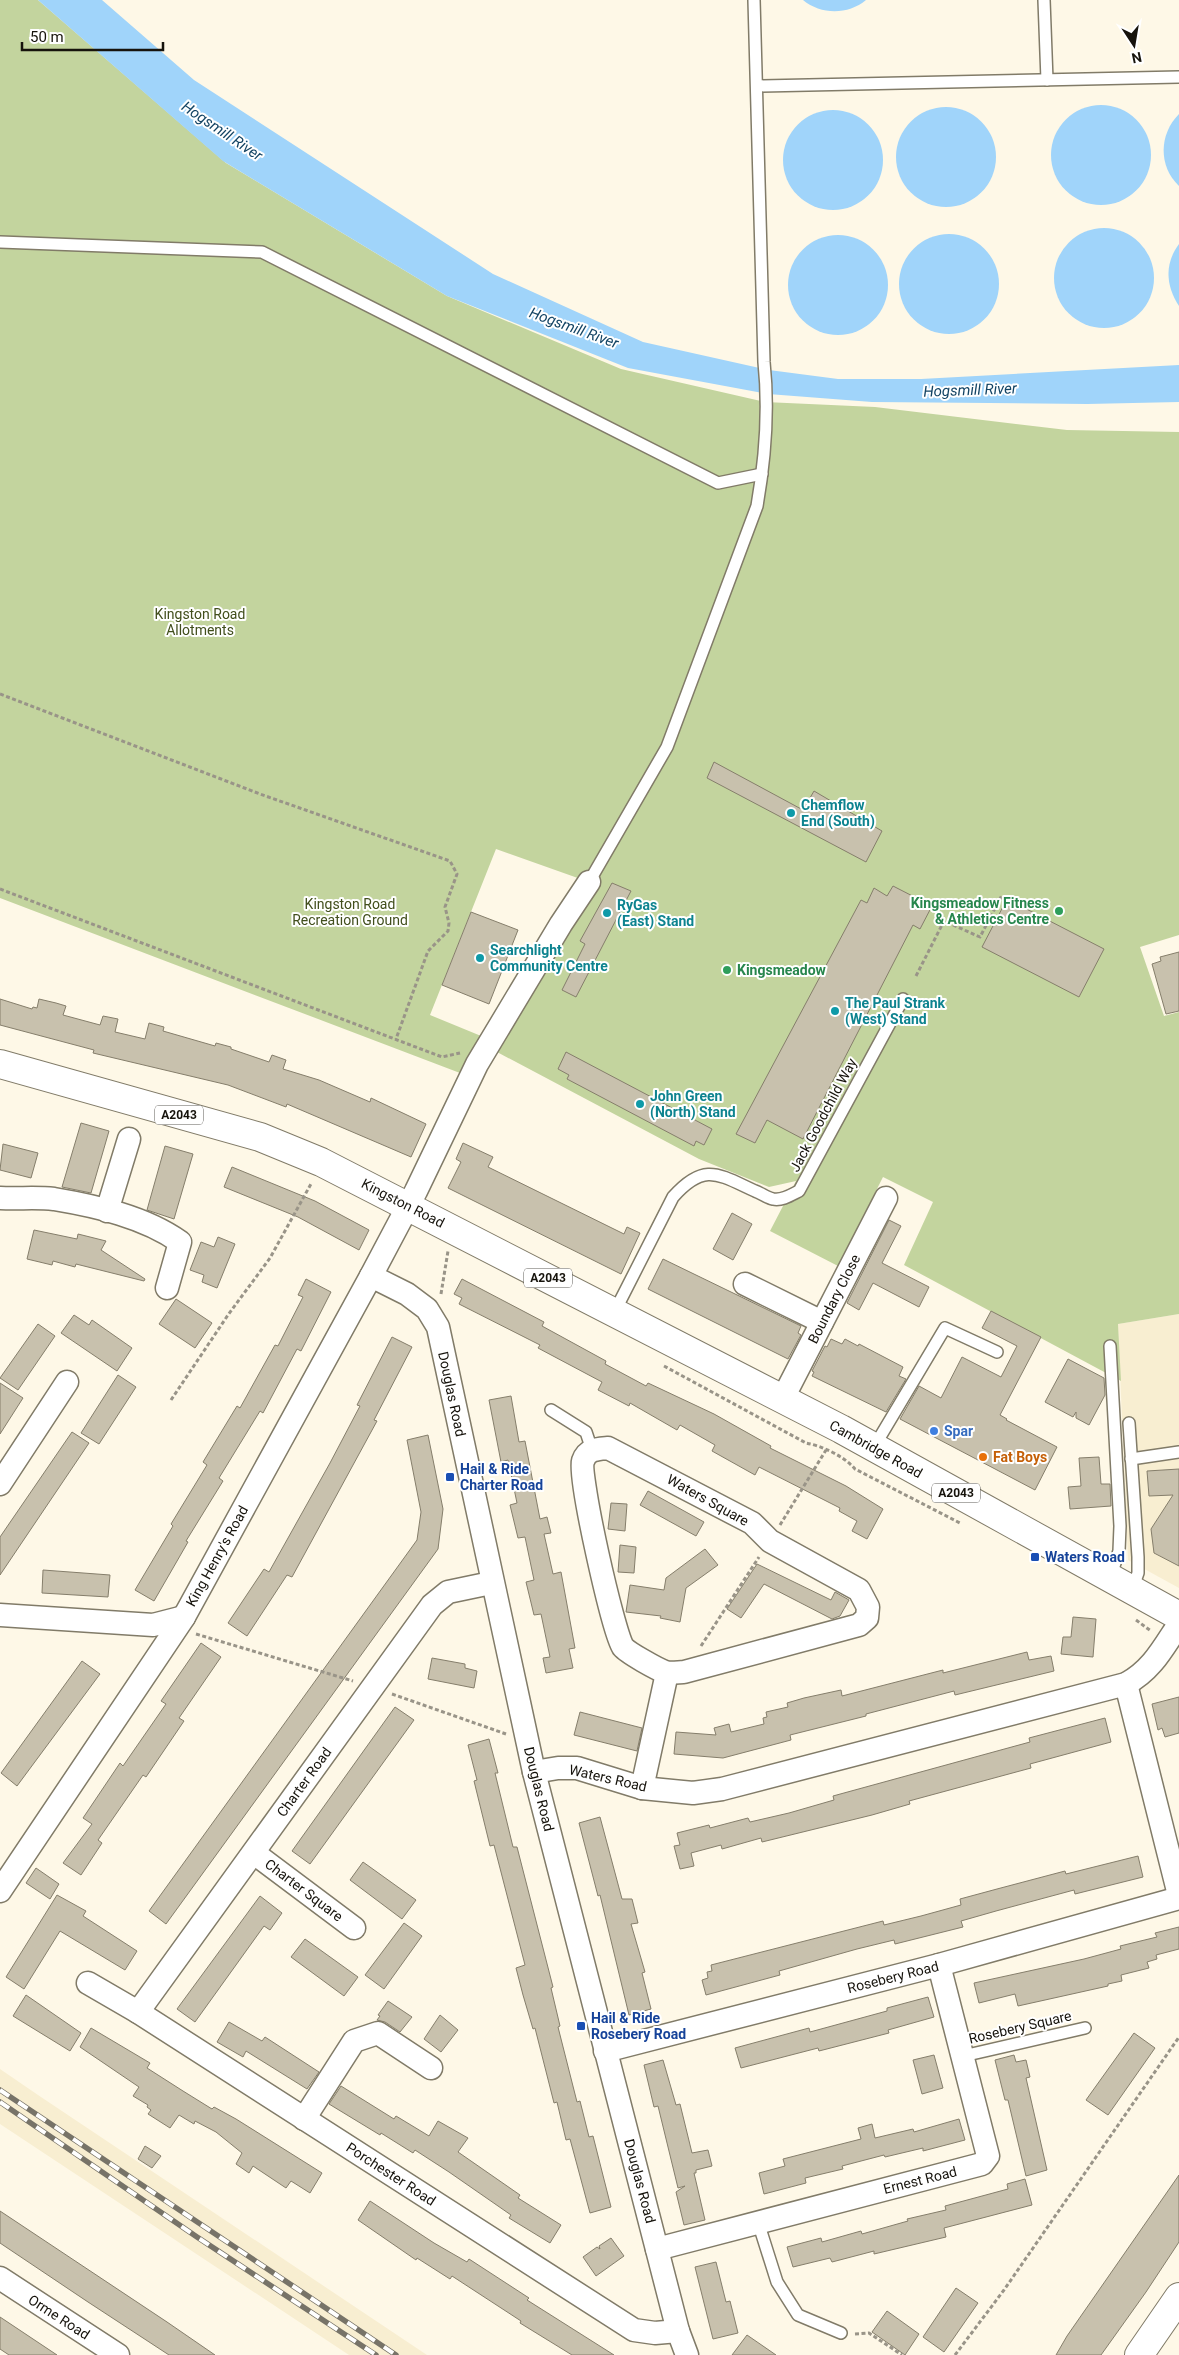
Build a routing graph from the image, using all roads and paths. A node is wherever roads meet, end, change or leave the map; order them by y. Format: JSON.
{"nodes":[{"id":1,"x":754,"y":0,"type":"edge"},
{"id":2,"x":1044,"y":0,"type":"edge"},
{"id":3,"x":1179,"y":77,"type":"edge"},
{"id":4,"x":1047,"y":80,"type":"junction"},
{"id":5,"x":758,"y":86,"type":"junction"},
{"id":6,"x":0,"y":242,"type":"edge"},
{"id":7,"x":762,"y":474,"type":"junction"},
{"id":8,"x":0,"y":694,"type":"edge"},
{"id":9,"x":589,"y":882,"type":"joint"},
{"id":10,"x":0,"y":889,"type":"edge"},
{"id":11,"x":1002,"y":895,"type":"dead end"},
{"id":12,"x":994,"y":910,"type":"junction"},
{"id":13,"x":1000,"y":913,"type":"dead end"},
{"id":14,"x":916,"y":976,"type":"dead end"},
{"id":15,"x":903,"y":999,"type":"dead end"},
{"id":16,"x":396,"y":1039,"type":"junction"},
{"id":17,"x":0,"y":1064,"type":"edge"},
{"id":18,"x":477,"y":1064,"type":"junction"},
{"id":19,"x":128,"y":1139,"type":"dead end"},
{"id":20,"x":318,"y":1170,"type":"junction"},
{"id":21,"x":0,"y":1198,"type":"edge"},
{"id":22,"x":886,"y":1198,"type":"dead end"},
{"id":23,"x":408,"y":1205,"type":"junction"},
{"id":24,"x":107,"y":1211,"type":"junction"},
{"id":25,"x":449,"y":1244,"type":"dead end"},
{"id":26,"x":371,"y":1276,"type":"junction"},
{"id":27,"x":745,"y":1284,"type":"dead end"},
{"id":28,"x":168,"y":1288,"type":"dead end"},
{"id":29,"x":614,"y":1313,"type":"junction"},
{"id":30,"x":822,"y":1322,"type":"junction"},
{"id":31,"x":438,"y":1327,"type":"junction"},
{"id":32,"x":1110,"y":1346,"type":"dead end"},
{"id":33,"x":997,"y":1352,"type":"dead end"},
{"id":34,"x":661,"y":1364,"type":"dead end"},
{"id":35,"x":67,"y":1382,"type":"dead end"},
{"id":36,"x":171,"y":1400,"type":"dead end"},
{"id":37,"x":782,"y":1400,"type":"junction"},
{"id":38,"x":551,"y":1410,"type":"dead end"},
{"id":39,"x":1129,"y":1423,"type":"dead end"},
{"id":40,"x":874,"y":1447,"type":"junction"},
{"id":41,"x":592,"y":1450,"type":"junction"},
{"id":42,"x":826,"y":1450,"type":"junction"},
{"id":43,"x":1179,"y":1452,"type":"edge"},
{"id":44,"x":7,"y":1459,"type":"edge"},
{"id":45,"x":1131,"y":1459,"type":"junction"},
{"id":46,"x":0,"y":1484,"type":"edge"},
{"id":47,"x":961,"y":1524,"type":"dead end"},
{"id":48,"x":770,"y":1541,"type":"junction"},
{"id":49,"x":491,"y":1582,"type":"junction"},
{"id":50,"x":1121,"y":1584,"type":"junction"},
{"id":51,"x":0,"y":1615,"type":"edge"},
{"id":52,"x":1179,"y":1616,"type":"edge"},
{"id":53,"x":184,"y":1617,"type":"junction"},
{"id":54,"x":1179,"y":1624,"type":"edge"},
{"id":55,"x":676,"y":1672,"type":"junction"},
{"id":56,"x":1126,"y":1684,"type":"junction"},
{"id":57,"x":534,"y":1772,"type":"junction"},
{"id":58,"x":642,"y":1788,"type":"junction"},
{"id":59,"x":254,"y":1853,"type":"junction"},
{"id":60,"x":0,"y":1891,"type":"edge"},
{"id":61,"x":1179,"y":1897,"type":"edge"},
{"id":62,"x":354,"y":1928,"type":"dead end"},
{"id":63,"x":938,"y":1965,"type":"junction"},
{"id":64,"x":88,"y":1983,"type":"dead end"},
{"id":65,"x":138,"y":2012,"type":"junction"},
{"id":66,"x":1085,"y":2028,"type":"dead end"},
{"id":67,"x":1179,"y":2037,"type":"edge"},
{"id":68,"x":605,"y":2051,"type":"junction"},
{"id":69,"x":963,"y":2056,"type":"junction"},
{"id":70,"x":431,"y":2068,"type":"dead end"},
{"id":71,"x":304,"y":2119,"type":"junction"},
{"id":72,"x":758,"y":2222,"type":"junction"},
{"id":73,"x":657,"y":2249,"type":"junction"},
{"id":74,"x":0,"y":2278,"type":"edge"},
{"id":75,"x":1179,"y":2297,"type":"edge"},
{"id":76,"x":678,"y":2331,"type":"junction"},
{"id":77,"x":841,"y":2333,"type":"joint"},
{"id":78,"x":118,"y":2355,"type":"edge"},
{"id":79,"x":687,"y":2355,"type":"edge"},
{"id":80,"x":902,"y":2355,"type":"edge"},
{"id":81,"x":955,"y":2355,"type":"edge"},
{"id":82,"x":1139,"y":2355,"type":"edge"}],
"edges":[{"from":1,"to":5,"type":"lane"},
{"from":2,"to":4,"type":"lane"},
{"from":3,"to":4,"type":"lane"},
{"from":4,"to":5,"type":"lane"},
{"from":5,"to":7,"type":"lane"},
{"from":6,"to":7,"type":"lane"},
{"from":7,"to":9,"type":"lane"},
{"from":8,"to":16,"type":"path"},
{"from":9,"to":18,"type":"street","name":"King Henry's Road"},
{"from":10,"to":16,"type":"path"},
{"from":11,"to":12,"type":"path"},
{"from":12,"to":13,"type":"path"},
{"from":12,"to":14,"type":"path"},
{"from":15,"to":29,"type":"lane","name":"Jack Goodchild Way"},
{"from":16,"to":18,"type":"path"},
{"from":17,"to":20,"type":"main road","name":"Kingston Road","number":"A2043"},
{"from":18,"to":23,"type":"street","name":"King Henry's Road"},
{"from":19,"to":24,"type":"street"},
{"from":20,"to":23,"type":"main road","name":"Kingston Road","number":"A2043"},
{"from":20,"to":36,"type":"path"},
{"from":21,"to":24,"type":"street"},
{"from":22,"to":30,"type":"street","name":"Boundary Close"},
{"from":23,"to":26,"type":"street","name":"King Henry's Road"},
{"from":23,"to":29,"type":"main road","name":"Kingston Road","number":"A2043"},
{"from":24,"to":28,"type":"street"},
{"from":25,"to":31,"type":"path"},
{"from":26,"to":31,"type":"street","name":"Douglas Road"},
{"from":26,"to":53,"type":"street","name":"King Henry's Road"},
{"from":27,"to":30,"type":"street"},
{"from":29,"to":37,"type":"main road","name":"Kingston Road","number":"A2043"},
{"from":30,"to":37,"type":"street","name":"Boundary Close"},
{"from":31,"to":49,"type":"street","name":"Douglas Road"},
{"from":32,"to":50,"type":"lane"},
{"from":33,"to":40,"type":"lane"},
{"from":34,"to":42,"type":"path"},
{"from":35,"to":44,"type":"street"},
{"from":37,"to":40,"type":"main road","name":"Cambridge Road","number":"A2043"},
{"from":38,"to":41,"type":"lane"},
{"from":39,"to":45,"type":"lane"},
{"from":40,"to":50,"type":"main road","name":"Cambridge Road","number":"A2043"},
{"from":41,"to":48,"type":"street","name":"Waters Square"},
{"from":41,"to":55,"type":"street"},
{"from":42,"to":47,"type":"path"},
{"from":42,"to":48,"type":"path"},
{"from":43,"to":45,"type":"lane"},
{"from":44,"to":46,"type":"street"},
{"from":45,"to":50,"type":"lane"},
{"from":48,"to":55,"type":"path"},
{"from":48,"to":55,"type":"street","name":"Waters Square"},
{"from":49,"to":57,"type":"street","name":"Douglas Road"},
{"from":49,"to":59,"type":"street","name":"Charter Road"},
{"from":50,"to":52,"type":"main road","name":"Cambridge Road","number":"A2043"},
{"from":51,"to":53,"type":"street"},
{"from":53,"to":60,"type":"street","name":"King Henry's Road"},
{"from":54,"to":56,"type":"street","name":"Waters Road"},
{"from":55,"to":58,"type":"street"},
{"from":56,"to":58,"type":"street","name":"Waters Road"},
{"from":56,"to":61,"type":"street","name":"Rosebery Road"},
{"from":57,"to":58,"type":"street","name":"Waters Road"},
{"from":57,"to":68,"type":"street","name":"Douglas Road"},
{"from":59,"to":62,"type":"street","name":"Charter Square"},
{"from":59,"to":65,"type":"street","name":"Charter Road"},
{"from":61,"to":63,"type":"street","name":"Rosebery Road"},
{"from":63,"to":68,"type":"street","name":"Rosebery Road"},
{"from":63,"to":69,"type":"street","name":"Ernest Road"},
{"from":64,"to":65,"type":"street","name":"Porchester Road"},
{"from":65,"to":71,"type":"street","name":"Porchester Road"},
{"from":66,"to":69,"type":"lane","name":"Rosebery Square"},
{"from":67,"to":81,"type":"path"},
{"from":68,"to":73,"type":"street","name":"Douglas Road"},
{"from":69,"to":72,"type":"street","name":"Ernest Road"},
{"from":70,"to":71,"type":"street"},
{"from":71,"to":76,"type":"street","name":"Porchester Road"},
{"from":72,"to":73,"type":"street","name":"Ernest Road"},
{"from":72,"to":77,"type":"lane"},
{"from":73,"to":76,"type":"street","name":"Douglas Road"},
{"from":74,"to":78,"type":"street","name":"Orme Road"},
{"from":75,"to":82,"type":"main road"},
{"from":76,"to":79,"type":"street"},
{"from":77,"to":80,"type":"path"}]}
